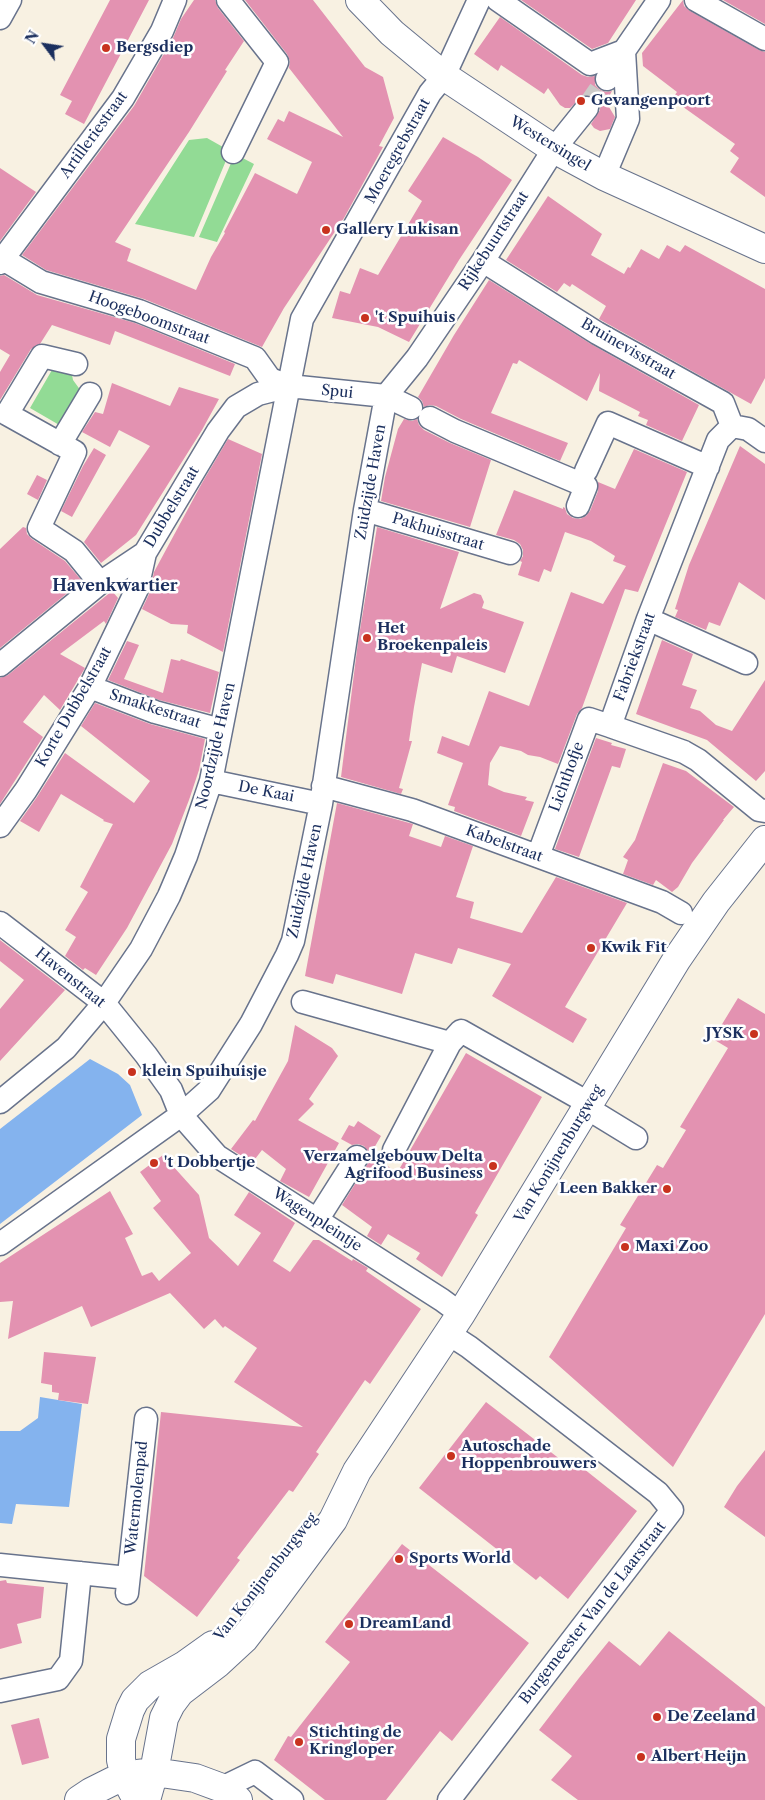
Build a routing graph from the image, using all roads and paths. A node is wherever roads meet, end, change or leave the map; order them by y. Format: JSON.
{"nodes":[{"id":1,"x":10,"y":0,"type":"edge"},
{"id":2,"x":175,"y":0,"type":"edge"},
{"id":3,"x":228,"y":0,"type":"edge"},
{"id":4,"x":360,"y":0,"type":"edge"},
{"id":5,"x":478,"y":0,"type":"edge"},
{"id":6,"x":498,"y":0,"type":"edge"},
{"id":7,"x":659,"y":0,"type":"edge"},
{"id":8,"x":696,"y":0,"type":"edge"},
{"id":9,"x":0,"y":18,"type":"edge"},
{"id":10,"x":765,"y":39,"type":"edge"},
{"id":11,"x":624,"y":51,"type":"junction"},
{"id":12,"x":444,"y":76,"type":"junction"},
{"id":13,"x":607,"y":79,"type":"tunnel mouth"},
{"id":14,"x":586,"y":108,"type":"tunnel mouth"},
{"id":15,"x":554,"y":149,"type":"junction"},
{"id":16,"x":233,"y":152,"type":"dead end"},
{"id":17,"x":604,"y":176,"type":"junction"},
{"id":18,"x":765,"y":249,"type":"edge"},
{"id":19,"x":1,"y":261,"type":"edge"},
{"id":20,"x":483,"y":261,"type":"junction"},
{"id":21,"x":417,"y":358,"type":"joint"},
{"id":22,"x":76,"y":364,"type":"dead end"},
{"id":23,"x":289,"y":386,"type":"junction"},
{"id":24,"x":90,"y":394,"type":"dead end"},
{"id":25,"x":386,"y":396,"type":"junction"},
{"id":26,"x":732,"y":426,"type":"junction"},
{"id":27,"x":765,"y":441,"type":"edge"},
{"id":28,"x":60,"y":444,"type":"junction"},
{"id":29,"x":708,"y":468,"type":"junction"},
{"id":30,"x":586,"y":471,"type":"dead end"},
{"id":31,"x":578,"y":506,"type":"dead end"},
{"id":32,"x":365,"y":510,"type":"junction"},
{"id":33,"x":145,"y":553,"type":"junction"},
{"id":34,"x":510,"y":553,"type":"dead end"},
{"id":35,"x":100,"y":583,"type":"junction"},
{"id":36,"x":648,"y":619,"type":"junction"},
{"id":37,"x":746,"y":663,"type":"dead end"},
{"id":38,"x":0,"y":664,"type":"edge"},
{"id":39,"x":90,"y":687,"type":"junction"},
{"id":40,"x":610,"y":726,"type":"junction"},
{"id":41,"x":221,"y":730,"type":"junction"},
{"id":42,"x":211,"y":782,"type":"junction"},
{"id":43,"x":322,"y":795,"type":"junction"},
{"id":44,"x":765,"y":811,"type":"edge"},
{"id":45,"x":0,"y":826,"type":"edge"},
{"id":46,"x":765,"y":840,"type":"edge"},
{"id":47,"x":538,"y":856,"type":"junction"},
{"id":48,"x":681,"y":914,"type":"dead end"},
{"id":49,"x":0,"y":923,"type":"edge"},
{"id":50,"x":303,"y":1002,"type":"dead end"},
{"id":51,"x":104,"y":1003,"type":"junction"},
{"id":52,"x":450,"y":1043,"type":"junction"},
{"id":53,"x":0,"y":1102,"type":"edge"},
{"id":54,"x":588,"y":1106,"type":"junction"},
{"id":55,"x":181,"y":1115,"type":"junction"},
{"id":56,"x":636,"y":1138,"type":"dead end"},
{"id":57,"x":394,"y":1150,"type":"dead end"},
{"id":58,"x":357,"y":1157,"type":"dead end"},
{"id":59,"x":316,"y":1220,"type":"junction"},
{"id":60,"x":0,"y":1244,"type":"edge"},
{"id":61,"x":455,"y":1324,"type":"junction"},
{"id":62,"x":146,"y":1419,"type":"dead end"},
{"id":63,"x":357,"y":1470,"type":"junction"},
{"id":64,"x":0,"y":1565,"type":"edge"},
{"id":65,"x":80,"y":1573,"type":"junction"},
{"id":66,"x":0,"y":1691,"type":"edge"},
{"id":67,"x":154,"y":1772,"type":"junction"},
{"id":68,"x":131,"y":1788,"type":"edge"},
{"id":69,"x":230,"y":1794,"type":"edge"},
{"id":70,"x":79,"y":1800,"type":"edge"},
{"id":71,"x":146,"y":1800,"type":"edge"},
{"id":72,"x":292,"y":1800,"type":"edge"},
{"id":73,"x":449,"y":1800,"type":"edge"}],
"edges":[{"from":1,"to":9,"type":"street"},
{"from":2,"to":19,"type":"street","name":"Artilleriestraat"},
{"from":3,"to":16,"type":"street"},
{"from":4,"to":12,"type":"main road","name":"Westersingel"},
{"from":5,"to":12,"type":"street","name":"Moeregrebstraat"},
{"from":6,"to":11,"type":"street"},
{"from":7,"to":11,"type":"street"},
{"from":8,"to":10,"type":"street"},
{"from":11,"to":13,"type":"street"},
{"from":11,"to":17,"type":"street"},
{"from":12,"to":15,"type":"main road","name":"Westersingel"},
{"from":12,"to":23,"type":"street","name":"Moeregrebstraat"},
{"from":14,"to":15,"type":"street","name":"Rijkebuurtstraat"},
{"from":15,"to":17,"type":"main road","name":"Westersingel"},
{"from":15,"to":20,"type":"street","name":"Rijkebuurtstraat"},
{"from":17,"to":18,"type":"main road","name":"Westersingel"},
{"from":19,"to":23,"type":"street","name":"Hoogeboomstraat"},
{"from":20,"to":21,"type":"street","name":"Rijkebuurtstraat"},
{"from":20,"to":26,"type":"street","name":"Bruinevisstraat"},
{"from":21,"to":25,"type":"street","name":"Zuidzijde Haven"},
{"from":22,"to":28,"type":"street"},
{"from":23,"to":25,"type":"street","name":"Spui"},
{"from":23,"to":33,"type":"street","name":"Dubbelstraat"},
{"from":23,"to":41,"type":"street","name":"Noordzijde Haven"},
{"from":24,"to":28,"type":"street"},
{"from":25,"to":31,"type":"street"},
{"from":25,"to":32,"type":"street","name":"Zuidzijde Haven"},
{"from":26,"to":27,"type":"street"},
{"from":26,"to":29,"type":"street","name":"Fabriekstraat"},
{"from":28,"to":35,"type":"street"},
{"from":29,"to":30,"type":"street"},
{"from":29,"to":36,"type":"street","name":"Fabriekstraat"},
{"from":32,"to":34,"type":"street","name":"Pakhuisstraat"},
{"from":32,"to":43,"type":"street","name":"Zuidzijde Haven"},
{"from":33,"to":35,"type":"street","name":"Dubbelstraat"},
{"from":33,"to":39,"type":"street","name":"Korte Dubbelstraat"},
{"from":35,"to":38,"type":"street","name":"Dubbelstraat"},
{"from":36,"to":37,"type":"street"},
{"from":36,"to":40,"type":"street","name":"Fabriekstraat"},
{"from":39,"to":41,"type":"street","name":"Smakkestraat"},
{"from":39,"to":45,"type":"street","name":"Korte Dubbelstraat"},
{"from":40,"to":44,"type":"street"},
{"from":40,"to":47,"type":"street","name":"Lichthofje"},
{"from":41,"to":42,"type":"street","name":"Noordzijde Haven"},
{"from":42,"to":43,"type":"street","name":"De Kaai"},
{"from":42,"to":51,"type":"street","name":"Noordzijde Haven"},
{"from":43,"to":47,"type":"street","name":"Kabelstraat"},
{"from":43,"to":55,"type":"street","name":"Zuidzijde Haven"},
{"from":46,"to":54,"type":"main road","name":"Van Konijnenburgweg"},
{"from":47,"to":48,"type":"street","name":"Kabelstraat"},
{"from":49,"to":51,"type":"street","name":"Havenstraat"},
{"from":50,"to":52,"type":"street"},
{"from":51,"to":53,"type":"street","name":"Noordzijde Haven"},
{"from":51,"to":55,"type":"street","name":"Havenstraat"},
{"from":52,"to":54,"type":"street"},
{"from":52,"to":57,"type":"street"},
{"from":54,"to":56,"type":"street"},
{"from":54,"to":61,"type":"main road","name":"Van Konijnenburgweg"},
{"from":55,"to":59,"type":"street","name":"Wagenpleintje"},
{"from":55,"to":60,"type":"street","name":"Zuidzijde Haven"},
{"from":58,"to":59,"type":"street"},
{"from":59,"to":61,"type":"street","name":"Wagenpleintje"},
{"from":61,"to":63,"type":"main road","name":"Van Konijnenburgweg"},
{"from":61,"to":73,"type":"street","name":"Burgemeester Van de Laarstraat"},
{"from":62,"to":65,"type":"street","name":"Watermolenpad"},
{"from":63,"to":67,"type":"main road","name":"Van Konijnenburgweg"},
{"from":63,"to":68,"type":"main road","name":"Van Konijnenburgweg"},
{"from":64,"to":65,"type":"street"},
{"from":65,"to":66,"type":"street"},
{"from":67,"to":68,"type":"main road"},
{"from":67,"to":69,"type":"main road"},
{"from":67,"to":71,"type":"main road","name":"Van Konijnenburgweg"},
{"from":68,"to":70,"type":"main road"},
{"from":69,"to":72,"type":"street"}]}
